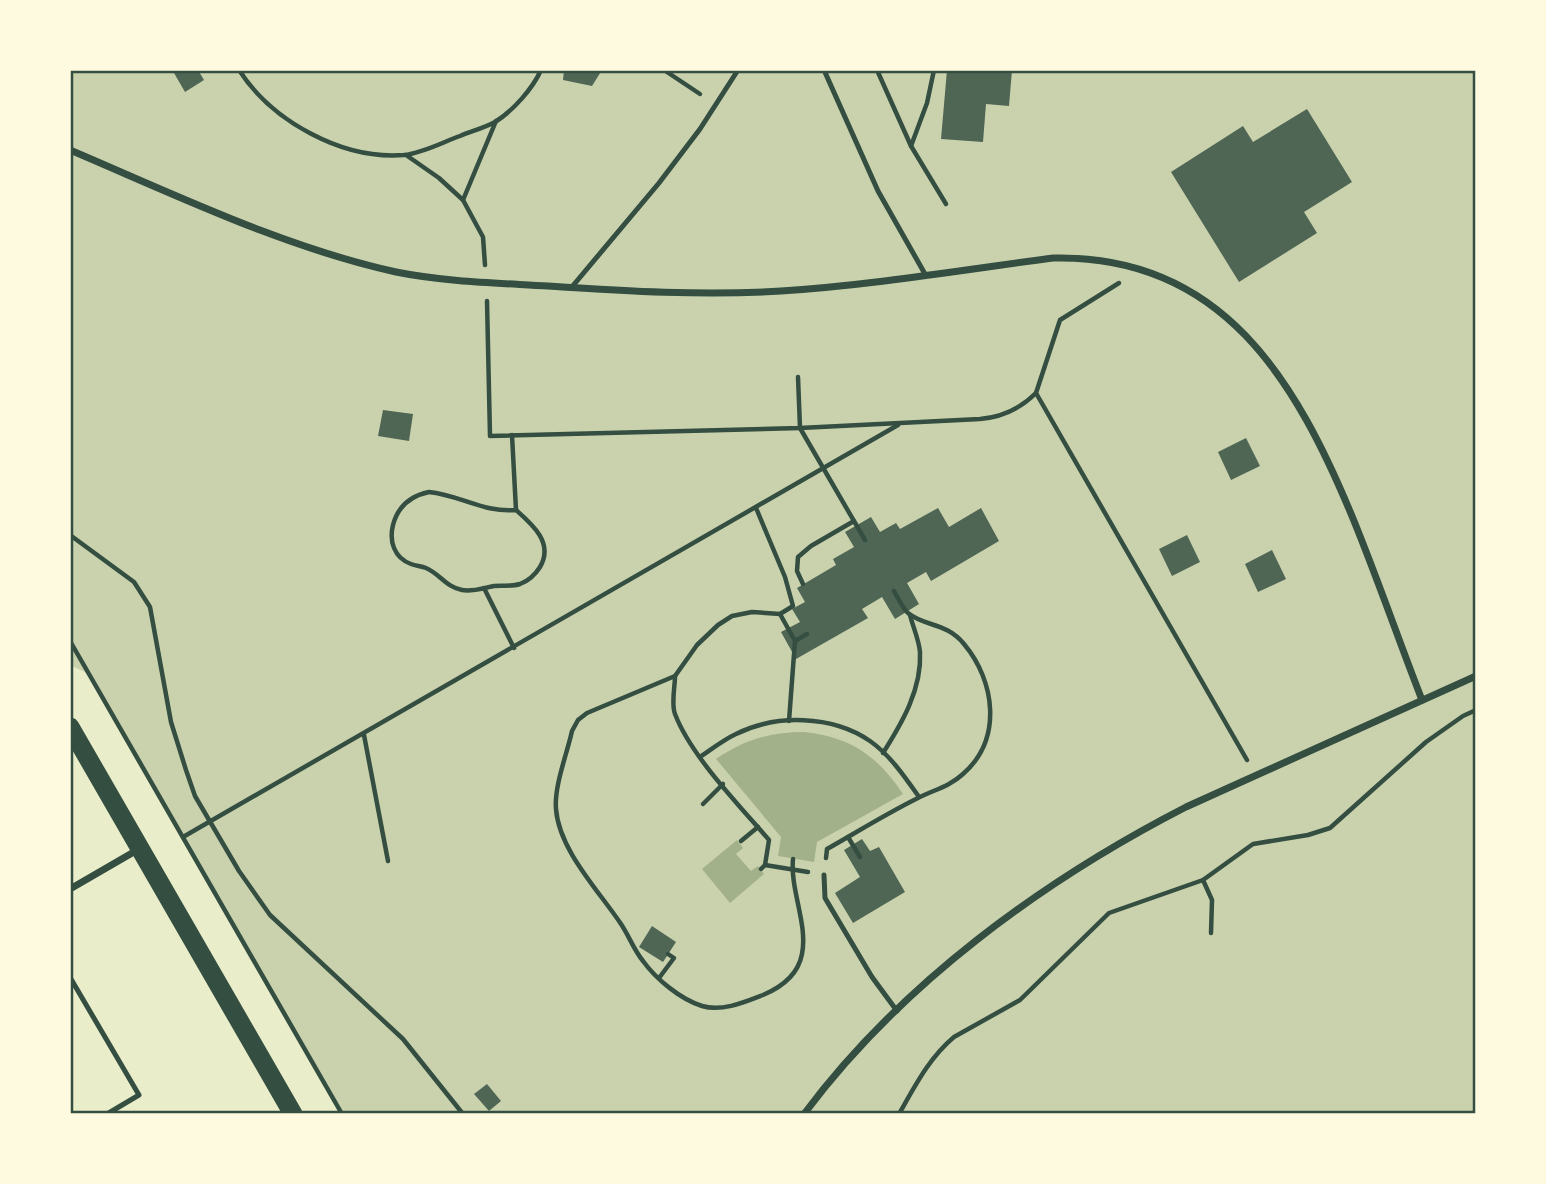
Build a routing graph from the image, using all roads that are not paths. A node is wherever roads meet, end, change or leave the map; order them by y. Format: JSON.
{"nodes":[{"id":1,"x":738,"y":70,"type":"edge"},
{"id":2,"x":824,"y":70,"type":"edge"},
{"id":3,"x":70,"y":150,"type":"edge"},
{"id":4,"x":925,"y":274,"type":"junction"},
{"id":5,"x":571,"y":288,"type":"junction"},
{"id":6,"x":1476,"y":676,"type":"edge"},
{"id":7,"x":1422,"y":700,"type":"junction"},
{"id":8,"x":70,"y":727,"type":"edge"},
{"id":9,"x":140,"y":849,"type":"junction"},
{"id":10,"x":824,"y":875,"type":"dead end"},
{"id":11,"x":70,"y":889,"type":"edge"},
{"id":12,"x":70,"y":979,"type":"edge"},
{"id":13,"x":897,"y":1011,"type":"junction"},
{"id":14,"x":107,"y":1114,"type":"edge"},
{"id":15,"x":293,"y":1114,"type":"edge"},
{"id":16,"x":804,"y":1114,"type":"edge"}],
"edges":[{"from":1,"to":5,"type":"lane"},
{"from":2,"to":4,"type":"lane"},
{"from":3,"to":5,"type":"street"},
{"from":4,"to":5,"type":"street"},
{"from":4,"to":7,"type":"street"},
{"from":6,"to":7,"type":"street"},
{"from":7,"to":13,"type":"street"},
{"from":8,"to":9,"type":"highway"},
{"from":9,"to":11,"type":"street"},
{"from":9,"to":15,"type":"highway"},
{"from":10,"to":13,"type":"lane"},
{"from":12,"to":14,"type":"lane"},
{"from":13,"to":16,"type":"street"}]}
